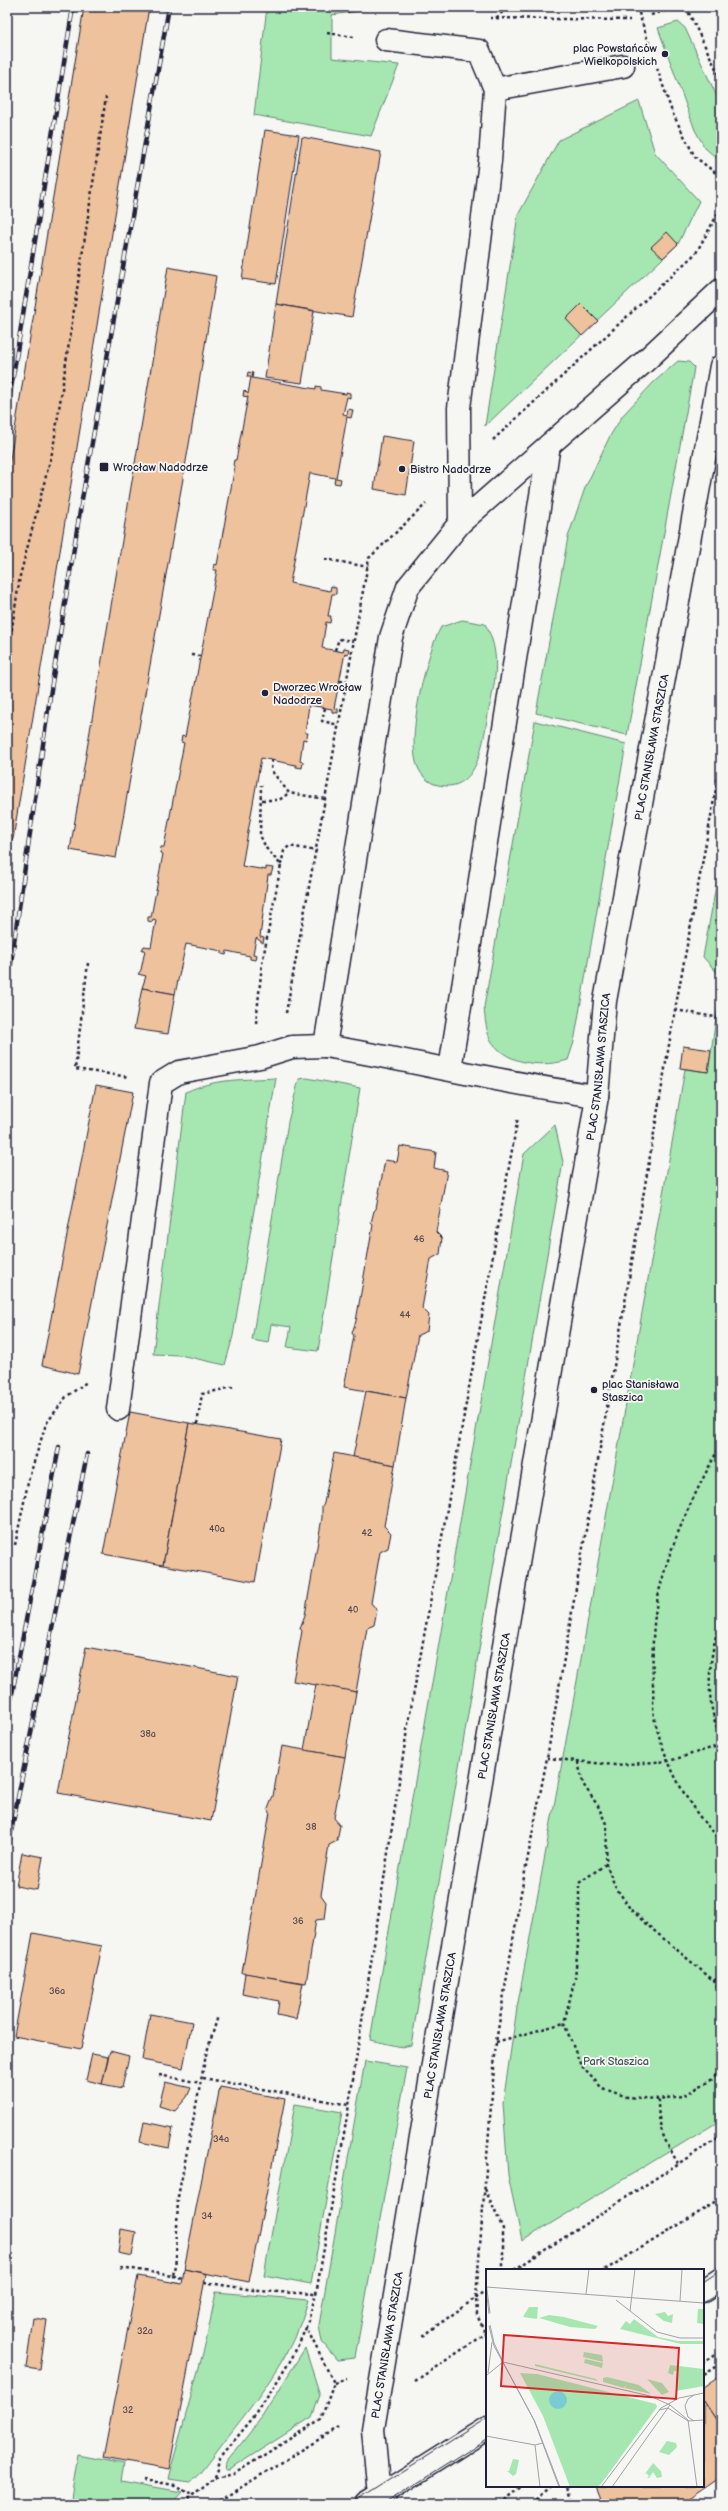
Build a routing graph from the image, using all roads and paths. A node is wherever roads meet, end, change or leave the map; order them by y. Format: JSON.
{"nodes":[{"id":1,"x":636,"y":7,"type":"edge"},
{"id":2,"x":678,"y":7,"type":"edge"},
{"id":3,"x":686,"y":7,"type":"edge"},
{"id":4,"x":651,"y":15,"type":"dead end"},
{"id":5,"x":488,"y":18,"type":"dead end"},
{"id":6,"x":630,"y":20,"type":"dead end"},
{"id":7,"x":386,"y":40,"type":"dead end"},
{"id":8,"x":650,"y":47,"type":"dead end"},
{"id":9,"x":655,"y":62,"type":"dead end"},
{"id":10,"x":624,"y":66,"type":"dead end"},
{"id":11,"x":721,"y":79,"type":"edge"},
{"id":12,"x":495,"y":88,"type":"junction"},
{"id":13,"x":106,"y":97,"type":"dead end"},
{"id":14,"x":721,"y":177,"type":"edge"},
{"id":15,"x":721,"y":208,"type":"edge"},
{"id":16,"x":673,"y":274,"type":"dead end"},
{"id":17,"x":721,"y":290,"type":"edge"},
{"id":18,"x":721,"y":366,"type":"edge"},
{"id":19,"x":549,"y":445,"type":"junction"},
{"id":20,"x":460,"y":523,"type":"junction"},
{"id":21,"x":325,"y":559,"type":"dead end"},
{"id":22,"x":368,"y":568,"type":"dead end"},
{"id":23,"x":353,"y":642,"type":"dead end"},
{"id":24,"x":335,"y":650,"type":"dead end"},
{"id":25,"x":191,"y":654,"type":"dead end"},
{"id":26,"x":200,"y":656,"type":"dead end"},
{"id":27,"x":7,"y":660,"type":"edge"},
{"id":28,"x":340,"y":681,"type":"dead end"},
{"id":29,"x":344,"y":681,"type":"dead end"},
{"id":30,"x":325,"y":708,"type":"dead end"},
{"id":31,"x":339,"y":725,"type":"dead end"},
{"id":32,"x":272,"y":760,"type":"dead end"},
{"id":33,"x":721,"y":762,"type":"edge"},
{"id":34,"x":261,"y":785,"type":"dead end"},
{"id":35,"x":289,"y":793,"type":"junction"},
{"id":36,"x":326,"y":799,"type":"dead end"},
{"id":37,"x":262,"y":800,"type":"junction"},
{"id":38,"x":317,"y":851,"type":"dead end"},
{"id":39,"x":281,"y":865,"type":"junction"},
{"id":40,"x":88,"y":963,"type":"dead end"},
{"id":41,"x":675,"y":1010,"type":"junction"},
{"id":42,"x":721,"y":1018,"type":"edge"},
{"id":43,"x":325,"y":1046,"type":"junction"},
{"id":44,"x":260,"y":1057,"type":"junction"},
{"id":45,"x":450,"y":1069,"type":"junction"},
{"id":46,"x":107,"y":1073,"type":"dead end"},
{"id":47,"x":523,"y":1085,"type":"junction"},
{"id":48,"x":597,"y":1096,"type":"junction"},
{"id":49,"x":89,"y":1380,"type":"dead end"},
{"id":50,"x":233,"y":1387,"type":"dead end"},
{"id":51,"x":118,"y":1409,"type":"dead end"},
{"id":52,"x":197,"y":1424,"type":"dead end"},
{"id":53,"x":721,"y":1444,"type":"edge"},
{"id":54,"x":15,"y":1545,"type":"dead end"},
{"id":55,"x":721,"y":1619,"type":"edge"},
{"id":56,"x":721,"y":1739,"type":"edge"},
{"id":57,"x":721,"y":1745,"type":"edge"},
{"id":58,"x":547,"y":1758,"type":"junction"},
{"id":59,"x":669,"y":1761,"type":"junction"},
{"id":60,"x":578,"y":1762,"type":"junction"},
{"id":61,"x":721,"y":1839,"type":"edge"},
{"id":62,"x":606,"y":1864,"type":"junction"},
{"id":63,"x":721,"y":1974,"type":"edge"},
{"id":64,"x":714,"y":1981,"type":"junction"},
{"id":65,"x":721,"y":1995,"type":"edge"},
{"id":66,"x":218,"y":2016,"type":"dead end"},
{"id":67,"x":564,"y":2023,"type":"junction"},
{"id":68,"x":496,"y":2042,"type":"junction"},
{"id":69,"x":721,"y":2069,"type":"edge"},
{"id":70,"x":159,"y":2075,"type":"dead end"},
{"id":71,"x":203,"y":2078,"type":"junction"},
{"id":72,"x":202,"y":2083,"type":"junction"},
{"id":73,"x":658,"y":2099,"type":"junction"},
{"id":74,"x":349,"y":2105,"type":"junction"},
{"id":75,"x":721,"y":2136,"type":"edge"},
{"id":76,"x":678,"y":2163,"type":"junction"},
{"id":77,"x":485,"y":2189,"type":"junction"},
{"id":78,"x":721,"y":2199,"type":"edge"},
{"id":79,"x":121,"y":2267,"type":"dead end"},
{"id":80,"x":503,"y":2269,"type":"edge"},
{"id":81,"x":516,"y":2269,"type":"edge"},
{"id":82,"x":608,"y":2269,"type":"edge"},
{"id":83,"x":173,"y":2276,"type":"junction"},
{"id":84,"x":183,"y":2278,"type":"dead end"},
{"id":85,"x":721,"y":2280,"type":"edge"},
{"id":86,"x":204,"y":2282,"type":"dead end"},
{"id":87,"x":704,"y":2290,"type":"edge"},
{"id":88,"x":486,"y":2291,"type":"edge"},
{"id":89,"x":316,"y":2294,"type":"junction"},
{"id":90,"x":476,"y":2297,"type":"junction"},
{"id":91,"x":306,"y":2327,"type":"junction"},
{"id":92,"x":486,"y":2333,"type":"edge"},
{"id":93,"x":421,"y":2337,"type":"dead end"},
{"id":94,"x":721,"y":2350,"type":"edge"},
{"id":95,"x":704,"y":2362,"type":"edge"},
{"id":96,"x":721,"y":2363,"type":"edge"},
{"id":97,"x":435,"y":2368,"type":"dead end"},
{"id":98,"x":704,"y":2374,"type":"edge"},
{"id":99,"x":351,"y":2378,"type":"dead end"},
{"id":100,"x":334,"y":2383,"type":"junction"},
{"id":101,"x":486,"y":2429,"type":"edge"},
{"id":102,"x":333,"y":2430,"type":"dead end"},
{"id":103,"x":215,"y":2478,"type":"junction"},
{"id":104,"x":143,"y":2480,"type":"dead end"},
{"id":105,"x":521,"y":2487,"type":"edge"},
{"id":106,"x":550,"y":2487,"type":"edge"},
{"id":107,"x":568,"y":2487,"type":"edge"},
{"id":108,"x":193,"y":2496,"type":"junction"},
{"id":109,"x":377,"y":2501,"type":"edge"},
{"id":110,"x":183,"y":2504,"type":"edge"},
{"id":111,"x":214,"y":2504,"type":"edge"},
{"id":112,"x":500,"y":2504,"type":"edge"},
{"id":113,"x":532,"y":2504,"type":"edge"},
{"id":114,"x":574,"y":2504,"type":"edge"}],
"edges":[{"from":1,"to":8,"type":"path"},
{"from":2,"to":4,"type":"path"},
{"from":3,"to":11,"type":"path"},
{"from":5,"to":6,"type":"path"},
{"from":7,"to":12,"type":"street"},
{"from":9,"to":14,"type":"path"},
{"from":10,"to":12,"type":"street"},
{"from":12,"to":20,"type":"street"},
{"from":13,"to":27,"type":"path"},
{"from":15,"to":16,"type":"path"},
{"from":17,"to":19,"type":"street"},
{"from":18,"to":48,"type":"street","name":"PLAC STANISŁAWA STASZICA"},
{"from":19,"to":20,"type":"street"},
{"from":19,"to":45,"type":"street"},
{"from":20,"to":43,"type":"street"},
{"from":21,"to":22,"type":"path"},
{"from":23,"to":24,"type":"path"},
{"from":25,"to":26,"type":"path"},
{"from":28,"to":29,"type":"path"},
{"from":30,"to":31,"type":"path"},
{"from":32,"to":35,"type":"path"},
{"from":33,"to":41,"type":"path"},
{"from":34,"to":37,"type":"path"},
{"from":35,"to":36,"type":"path"},
{"from":35,"to":37,"type":"path"},
{"from":37,"to":39,"type":"path"},
{"from":38,"to":39,"type":"path"},
{"from":39,"to":44,"type":"path"},
{"from":40,"to":46,"type":"path"},
{"from":41,"to":42,"type":"path"},
{"from":41,"to":58,"type":"path"},
{"from":43,"to":44,"type":"street"},
{"from":43,"to":45,"type":"street"},
{"from":44,"to":51,"type":"street"},
{"from":45,"to":47,"type":"street"},
{"from":47,"to":48,"type":"street"},
{"from":47,"to":74,"type":"path"},
{"from":48,"to":109,"type":"street","name":"PLAC STANISŁAWA STASZICA"},
{"from":49,"to":54,"type":"path"},
{"from":50,"to":52,"type":"path"},
{"from":53,"to":59,"type":"path"},
{"from":55,"to":56,"type":"path"},
{"from":57,"to":59,"type":"path"},
{"from":58,"to":60,"type":"path"},
{"from":58,"to":68,"type":"path"},
{"from":59,"to":60,"type":"path"},
{"from":59,"to":61,"type":"path"},
{"from":60,"to":62,"type":"path"},
{"from":62,"to":64,"type":"path"},
{"from":62,"to":67,"type":"path"},
{"from":63,"to":64,"type":"path"},
{"from":64,"to":65,"type":"path"},
{"from":66,"to":71,"type":"path"},
{"from":67,"to":68,"type":"path"},
{"from":67,"to":73,"type":"path"},
{"from":68,"to":77,"type":"path"},
{"from":69,"to":73,"type":"path"},
{"from":70,"to":72,"type":"path"},
{"from":71,"to":72,"type":"path"},
{"from":71,"to":74,"type":"path"},
{"from":72,"to":83,"type":"path"},
{"from":73,"to":76,"type":"path"},
{"from":74,"to":89,"type":"path"},
{"from":75,"to":76,"type":"path"},
{"from":76,"to":81,"type":"path"},
{"from":77,"to":80,"type":"path"},
{"from":77,"to":90,"type":"path"},
{"from":78,"to":82,"type":"path"},
{"from":79,"to":83,"type":"path"},
{"from":83,"to":84,"type":"path"},
{"from":85,"to":87,"type":"street"},
{"from":86,"to":89,"type":"path"},
{"from":88,"to":90,"type":"path"},
{"from":89,"to":91,"type":"path"},
{"from":90,"to":92,"type":"path"},
{"from":90,"to":93,"type":"path"},
{"from":91,"to":100,"type":"path"},
{"from":91,"to":103,"type":"path"},
{"from":92,"to":97,"type":"path"},
{"from":94,"to":95,"type":"path"},
{"from":96,"to":98,"type":"path"},
{"from":99,"to":100,"type":"path"},
{"from":100,"to":103,"type":"path"},
{"from":101,"to":109,"type":"street","name":"PLAC STANISŁAWA STASZICA"},
{"from":102,"to":111,"type":"path"},
{"from":103,"to":108,"type":"path"},
{"from":104,"to":108,"type":"path"},
{"from":105,"to":112,"type":"path"},
{"from":106,"to":113,"type":"path"},
{"from":107,"to":114,"type":"path"},
{"from":108,"to":110,"type":"path"}]}
